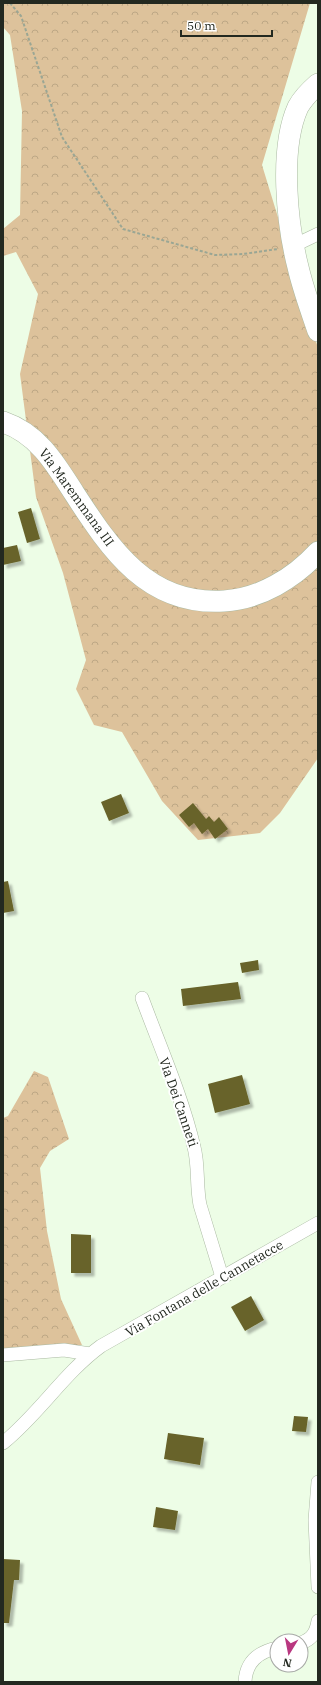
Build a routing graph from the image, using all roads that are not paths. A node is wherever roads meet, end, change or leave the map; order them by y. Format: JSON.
{"nodes":[{"id":1,"x":318,"y":84,"type":"edge"},
{"id":2,"x":318,"y":234,"type":"edge"},
{"id":3,"x":293,"y":246,"type":"junction"},
{"id":4,"x":318,"y":331,"type":"edge"},
{"id":5,"x":3,"y":422,"type":"edge"},
{"id":6,"x":318,"y":552,"type":"edge"},
{"id":7,"x":142,"y":998,"type":"dead end"},
{"id":8,"x":318,"y":1223,"type":"edge"},
{"id":9,"x":222,"y":1277,"type":"junction"},
{"id":10,"x":90,"y":1354,"type":"junction"},
{"id":11,"x":3,"y":1355,"type":"edge"},
{"id":12,"x":3,"y":1444,"type":"edge"},
{"id":13,"x":318,"y":1482,"type":"edge"},
{"id":14,"x":318,"y":1587,"type":"edge"},
{"id":15,"x":318,"y":1622,"type":"edge"},
{"id":16,"x":309,"y":1639,"type":"edge"},
{"id":17,"x":269,"y":1650,"type":"edge"},
{"id":18,"x":245,"y":1682,"type":"edge"}],
"edges":[{"from":1,"to":3,"type":"main road"},
{"from":2,"to":3,"type":"street"},
{"from":3,"to":4,"type":"main road"},
{"from":5,"to":6,"type":"main road","name":"Via Maremmana III"},
{"from":7,"to":9,"type":"street","name":"Via Dei Canneti"},
{"from":8,"to":9,"type":"street","name":"Via Fontana delle Cannetacce"},
{"from":9,"to":10,"type":"street","name":"Via Fontana delle Cannetacce"},
{"from":10,"to":11,"type":"street"},
{"from":10,"to":12,"type":"street","name":"Via Fontana delle Cannetacce"},
{"from":13,"to":14,"type":"street"},
{"from":15,"to":16,"type":"street"},
{"from":17,"to":18,"type":"street"}]}
